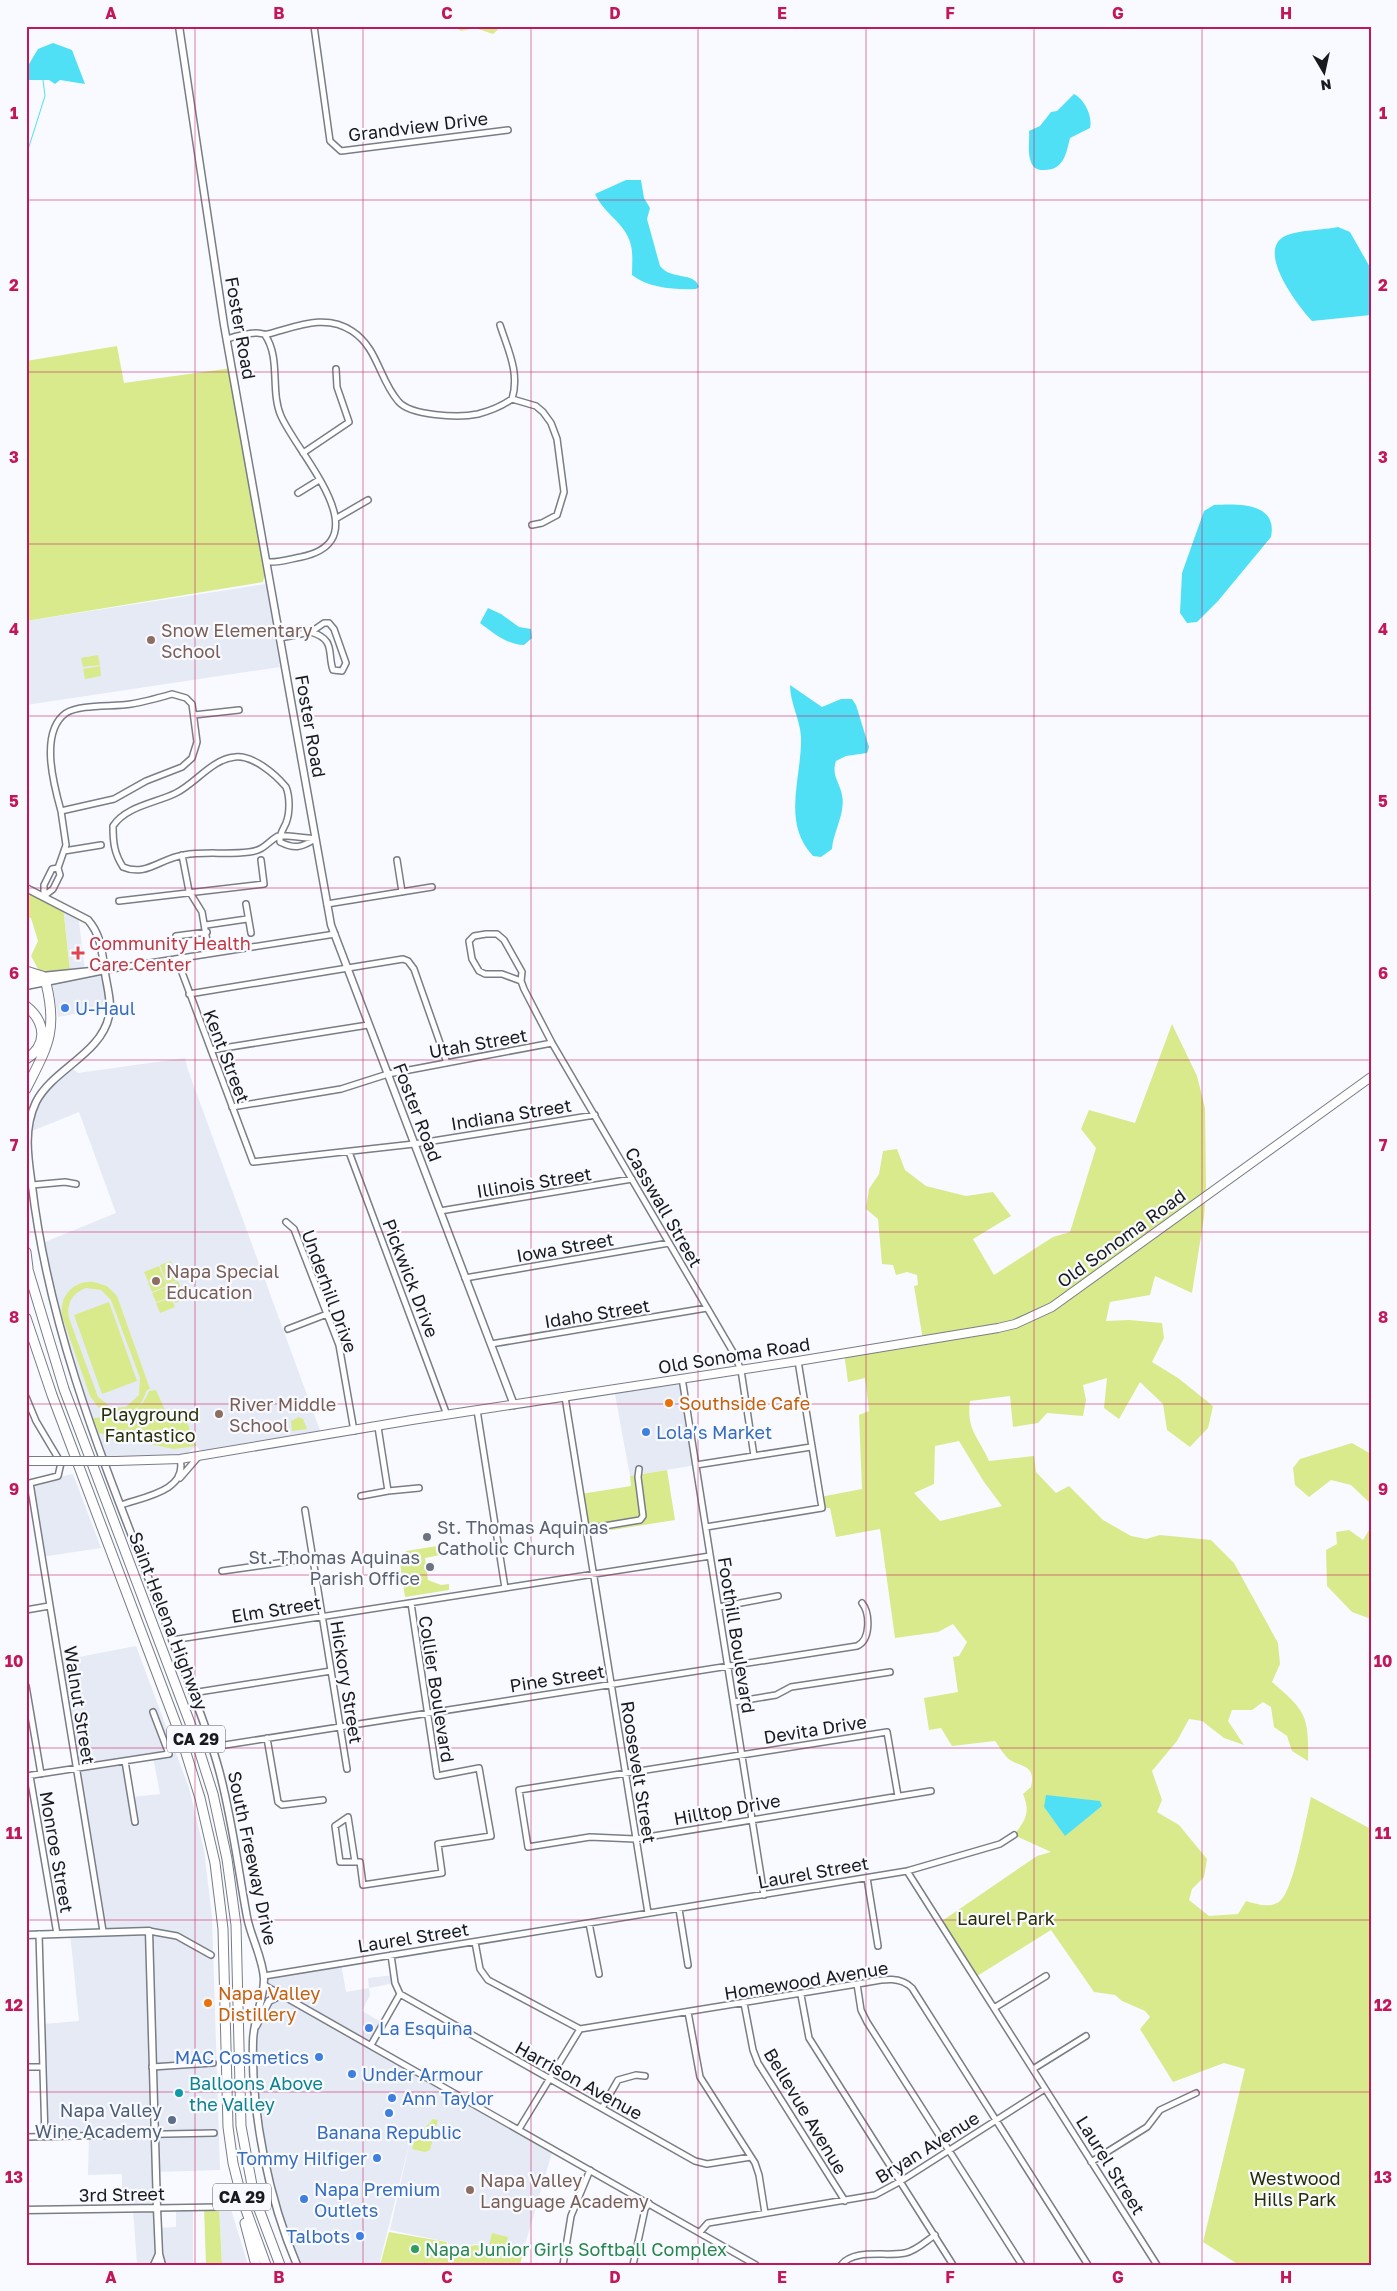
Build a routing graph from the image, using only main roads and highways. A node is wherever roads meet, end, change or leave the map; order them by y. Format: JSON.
{"nodes":[{"id":1,"x":26,"y":971,"type":"edge"},
{"id":2,"x":26,"y":979,"type":"edge"},
{"id":3,"x":44,"y":980,"type":"junction"},
{"id":4,"x":26,"y":1006,"type":"edge"},
{"id":5,"x":26,"y":1059,"type":"edge"},
{"id":6,"x":1371,"y":1077,"type":"edge"},
{"id":7,"x":26,"y":1089,"type":"edge"},
{"id":8,"x":26,"y":1252,"type":"edge"},
{"id":9,"x":26,"y":1263,"type":"edge"},
{"id":10,"x":29,"y":1273,"type":"junction"},
{"id":11,"x":26,"y":1318,"type":"edge"},
{"id":12,"x":26,"y":1323,"type":"edge"},
{"id":13,"x":31,"y":1333,"type":"junction"},
{"id":14,"x":26,"y":1461,"type":"edge"},
{"id":15,"x":228,"y":2127,"type":"junction"},
{"id":16,"x":256,"y":2265,"type":"edge"},
{"id":17,"x":266,"y":2265,"type":"edge"},
{"id":18,"x":282,"y":2265,"type":"edge"}],
"edges":[{"from":1,"to":3,"type":"highway"},
{"from":2,"to":3,"type":"main road"},
{"from":3,"to":7,"type":"highway"},
{"from":4,"to":5,"type":"highway"},
{"from":6,"to":14,"type":"main road","name":"Old Sonoma Road","bridge":true},
{"from":8,"to":10,"type":"highway"},
{"from":9,"to":10,"type":"highway","name":"Saint Helena Highway","number":"CA 29"},
{"from":10,"to":18,"type":"highway","name":"Saint Helena Highway","number":"CA 29"},
{"from":11,"to":13,"type":"highway","name":"Saint Helena Highway","number":"CA 29"},
{"from":12,"to":13,"type":"highway"},
{"from":13,"to":15,"type":"highway","name":"Saint Helena Highway","number":"CA 29"},
{"from":15,"to":16,"type":"highway"},
{"from":15,"to":17,"type":"highway","name":"Saint Helena Highway","number":"CA 29"}]}
